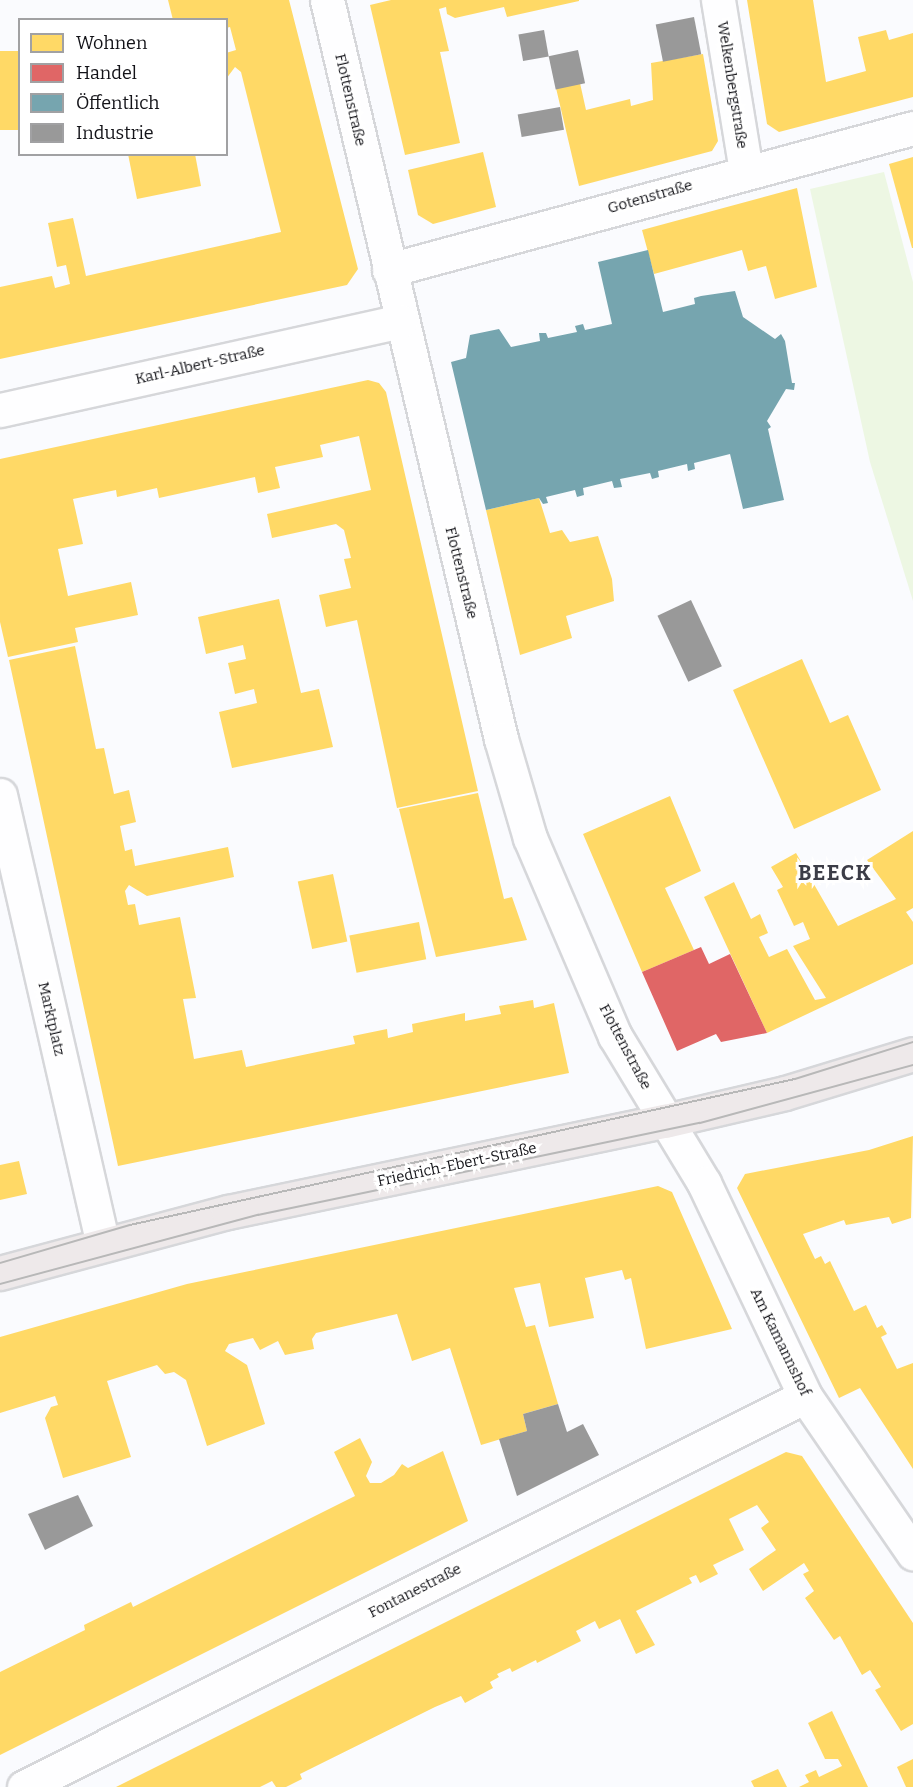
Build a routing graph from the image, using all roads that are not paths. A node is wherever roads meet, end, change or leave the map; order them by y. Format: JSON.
{"nodes":[{"id":1,"x":327,"y":0,"type":"edge"},
{"id":2,"x":718,"y":0,"type":"edge"},
{"id":3,"x":913,"y":128,"type":"edge"},
{"id":4,"x":746,"y":171,"type":"junction"},
{"id":5,"x":388,"y":270,"type":"junction"},
{"id":6,"x":400,"y":321,"type":"junction"},
{"id":7,"x":0,"y":410,"type":"edge"},
{"id":8,"x":0,"y":795,"type":"edge"},
{"id":9,"x":913,"y":1054,"type":"edge"},
{"id":10,"x":665,"y":1122,"type":"junction"},
{"id":11,"x":103,"y":1243,"type":"junction"},
{"id":12,"x":0,"y":1273,"type":"edge"},
{"id":13,"x":805,"y":1396,"type":"junction"},
{"id":14,"x":913,"y":1553,"type":"edge"},
{"id":15,"x":24,"y":1787,"type":"edge"}],
"edges":[{"from":1,"to":5,"type":"street","name":"Flottenstraße"},
{"from":2,"to":4,"type":"street","name":"Welkenbergstraße"},
{"from":3,"to":4,"type":"street","name":"Gotenstraße"},
{"from":4,"to":5,"type":"street","name":"Gotenstraße"},
{"from":5,"to":6,"type":"street","name":"Flottenstraße"},
{"from":6,"to":7,"type":"street","name":"Karl-Albert-Straße"},
{"from":6,"to":10,"type":"street","name":"Flottenstraße"},
{"from":8,"to":11,"type":"street","name":"Marktplatz"},
{"from":9,"to":10,"type":"main road","name":"Friedrich-Ebert-Straße"},
{"from":10,"to":11,"type":"main road","name":"Friedrich-Ebert-Straße"},
{"from":10,"to":13,"type":"street","name":"Am Kamannshof"},
{"from":11,"to":12,"type":"main road","name":"Friedrich-Ebert-Straße"},
{"from":13,"to":14,"type":"street","name":"Am Kamannshof"},
{"from":13,"to":15,"type":"street","name":"Fontanestraße"}]}
